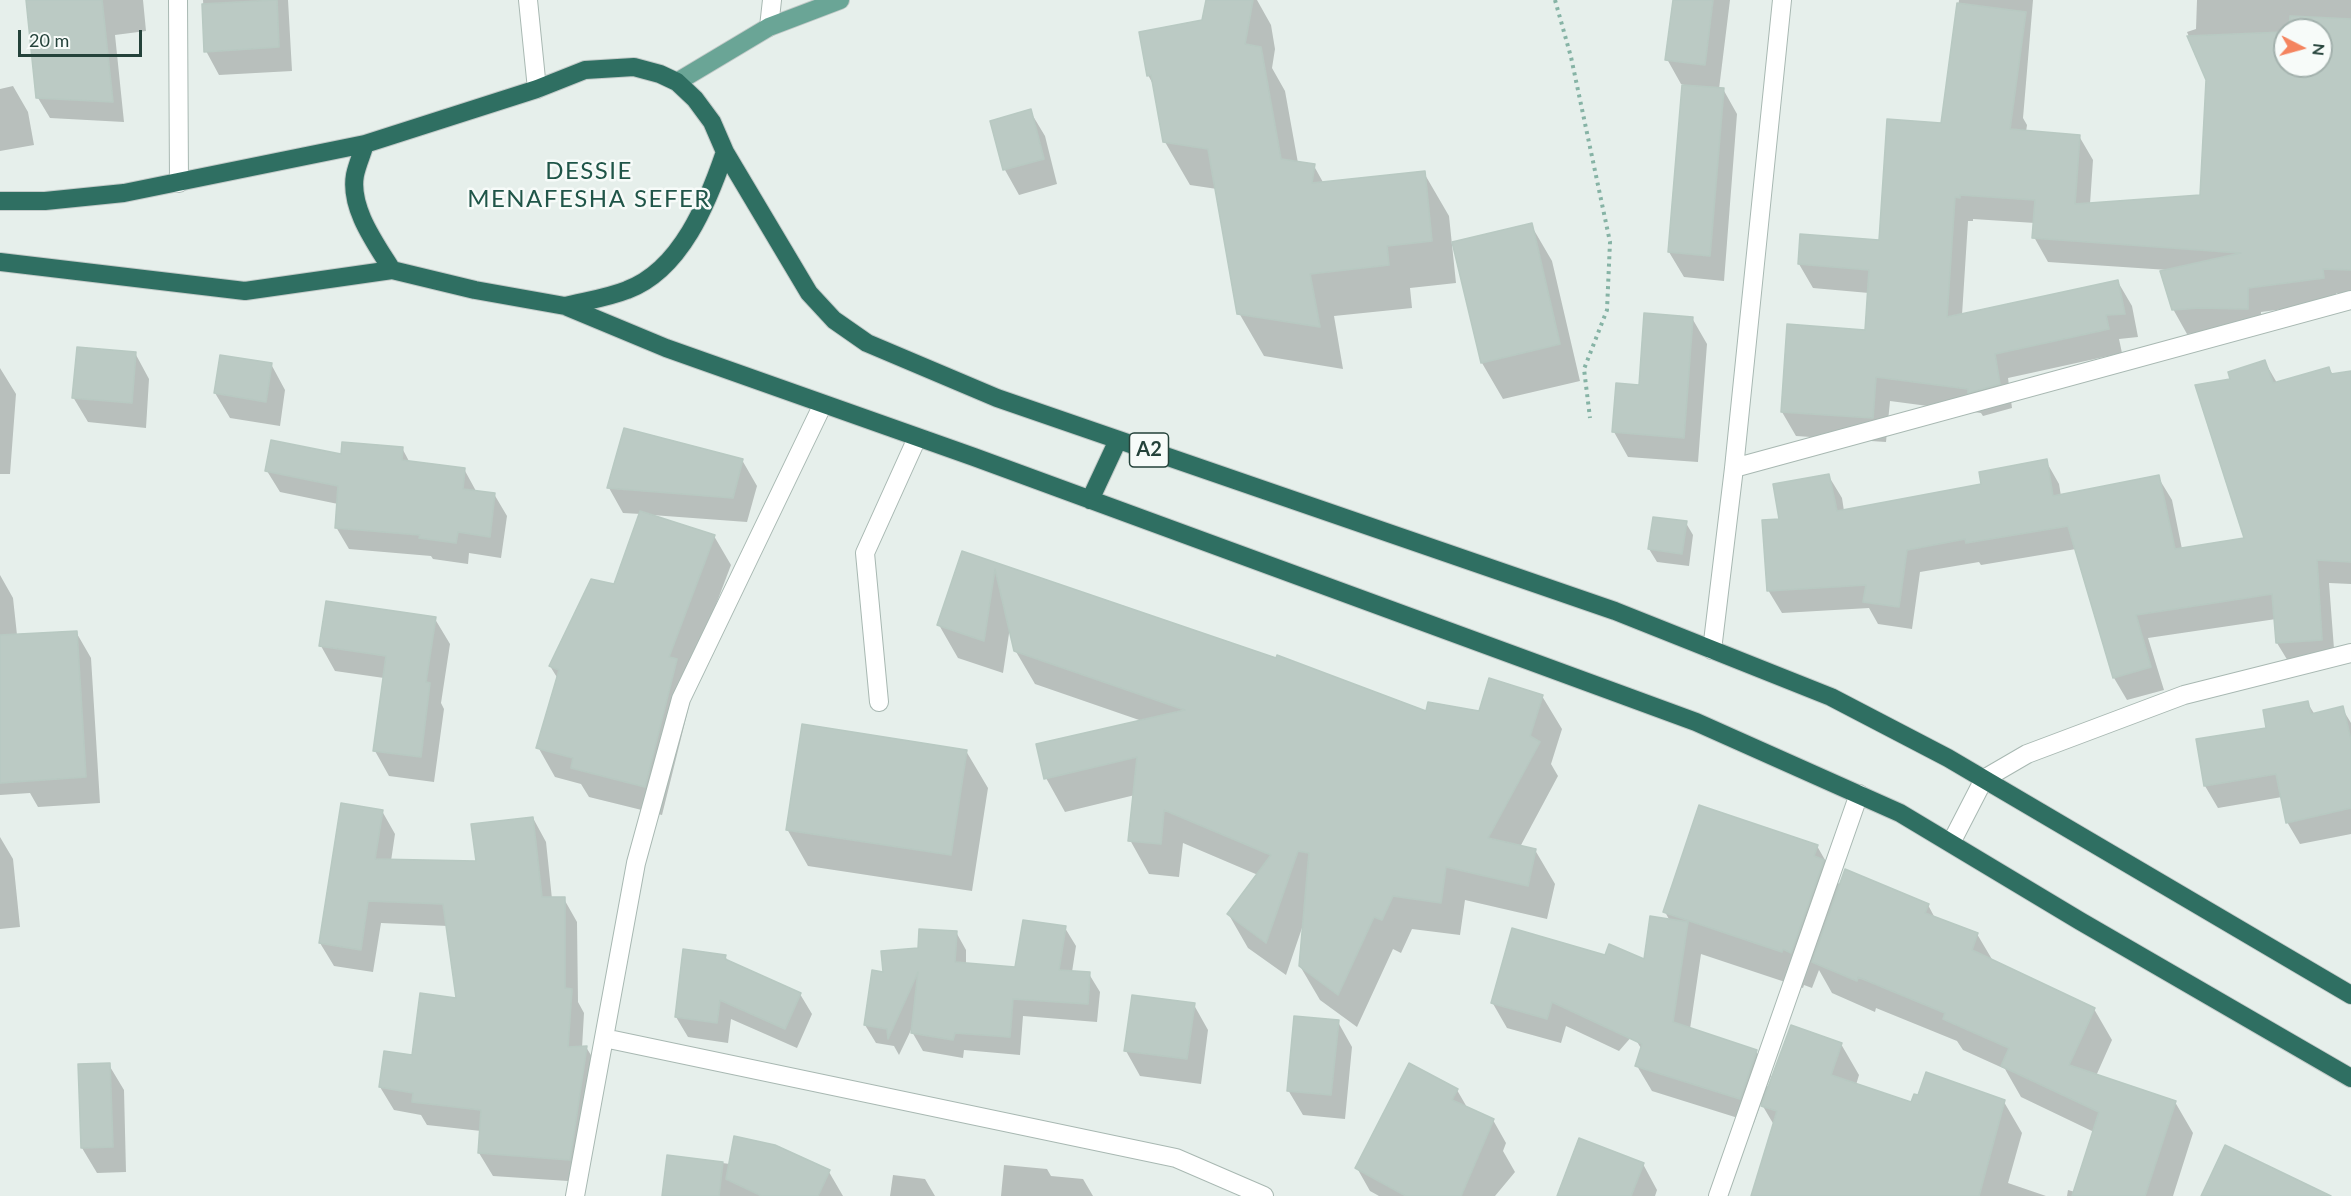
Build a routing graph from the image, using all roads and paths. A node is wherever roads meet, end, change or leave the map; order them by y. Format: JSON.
{"nodes":[{"id":1,"x":178,"y":0,"type":"edge"},
{"id":2,"x":528,"y":0,"type":"edge"},
{"id":3,"x":772,"y":0,"type":"edge"},
{"id":4,"x":840,"y":0,"type":"edge"},
{"id":5,"x":1555,"y":0,"type":"edge"},
{"id":6,"x":1782,"y":0,"type":"edge"},
{"id":7,"x":769,"y":27,"type":"junction"},
{"id":8,"x":677,"y":82,"type":"junction"},
{"id":9,"x":537,"y":89,"type":"junction"},
{"id":10,"x":365,"y":144,"type":"junction"},
{"id":11,"x":725,"y":152,"type":"junction"},
{"id":12,"x":179,"y":183,"type":"junction"},
{"id":13,"x":0,"y":201,"type":"edge"},
{"id":14,"x":0,"y":262,"type":"edge"},
{"id":15,"x":392,"y":270,"type":"junction"},
{"id":16,"x":2351,"y":300,"type":"edge"},
{"id":17,"x":565,"y":306,"type":"junction"},
{"id":18,"x":823,"y":404,"type":"junction"},
{"id":19,"x":1590,"y":418,"type":"dead end"},
{"id":20,"x":917,"y":438,"type":"junction"},
{"id":21,"x":1118,"y":440,"type":"junction"},
{"id":22,"x":1734,"y":468,"type":"junction"},
{"id":23,"x":1090,"y":500,"type":"junction"},
{"id":24,"x":1712,"y":650,"type":"junction"},
{"id":25,"x":2351,"y":653,"type":"edge"},
{"id":26,"x":879,"y":702,"type":"dead end"},
{"id":27,"x":1984,"y":779,"type":"junction"},
{"id":28,"x":1859,"y":795,"type":"junction"},
{"id":29,"x":1950,"y":843,"type":"junction"},
{"id":30,"x":2351,"y":995,"type":"edge"},
{"id":31,"x":604,"y":1038,"type":"junction"},
{"id":32,"x":2351,"y":1078,"type":"edge"},
{"id":33,"x":575,"y":1196,"type":"edge"},
{"id":34,"x":1264,"y":1196,"type":"edge"},
{"id":35,"x":1718,"y":1196,"type":"edge"}],
"edges":[{"from":1,"to":12,"type":"street"},
{"from":2,"to":9,"type":"street"},
{"from":3,"to":7,"type":"street"},
{"from":4,"to":7,"type":"main road"},
{"from":5,"to":19,"type":"path"},
{"from":6,"to":22,"type":"street"},
{"from":7,"to":8,"type":"main road"},
{"from":8,"to":9,"type":"highway","number":"A2"},
{"from":8,"to":11,"type":"highway","number":"A2"},
{"from":9,"to":10,"type":"highway","number":"A2"},
{"from":10,"to":12,"type":"highway","number":"A2"},
{"from":10,"to":15,"type":"highway"},
{"from":11,"to":17,"type":"highway"},
{"from":11,"to":21,"type":"highway","number":"A2"},
{"from":12,"to":13,"type":"highway","number":"A2"},
{"from":14,"to":15,"type":"highway"},
{"from":15,"to":17,"type":"highway"},
{"from":16,"to":22,"type":"street"},
{"from":17,"to":18,"type":"highway"},
{"from":18,"to":20,"type":"highway"},
{"from":18,"to":31,"type":"street"},
{"from":20,"to":23,"type":"highway"},
{"from":20,"to":26,"type":"street"},
{"from":21,"to":23,"type":"highway"},
{"from":21,"to":24,"type":"highway","number":"A2"},
{"from":22,"to":24,"type":"street"},
{"from":23,"to":28,"type":"highway"},
{"from":24,"to":27,"type":"highway","number":"A2"},
{"from":25,"to":27,"type":"street"},
{"from":27,"to":29,"type":"street"},
{"from":27,"to":30,"type":"highway","number":"A2"},
{"from":28,"to":29,"type":"highway"},
{"from":28,"to":35,"type":"street"},
{"from":29,"to":32,"type":"highway"},
{"from":31,"to":33,"type":"street"},
{"from":31,"to":34,"type":"street"}]}
